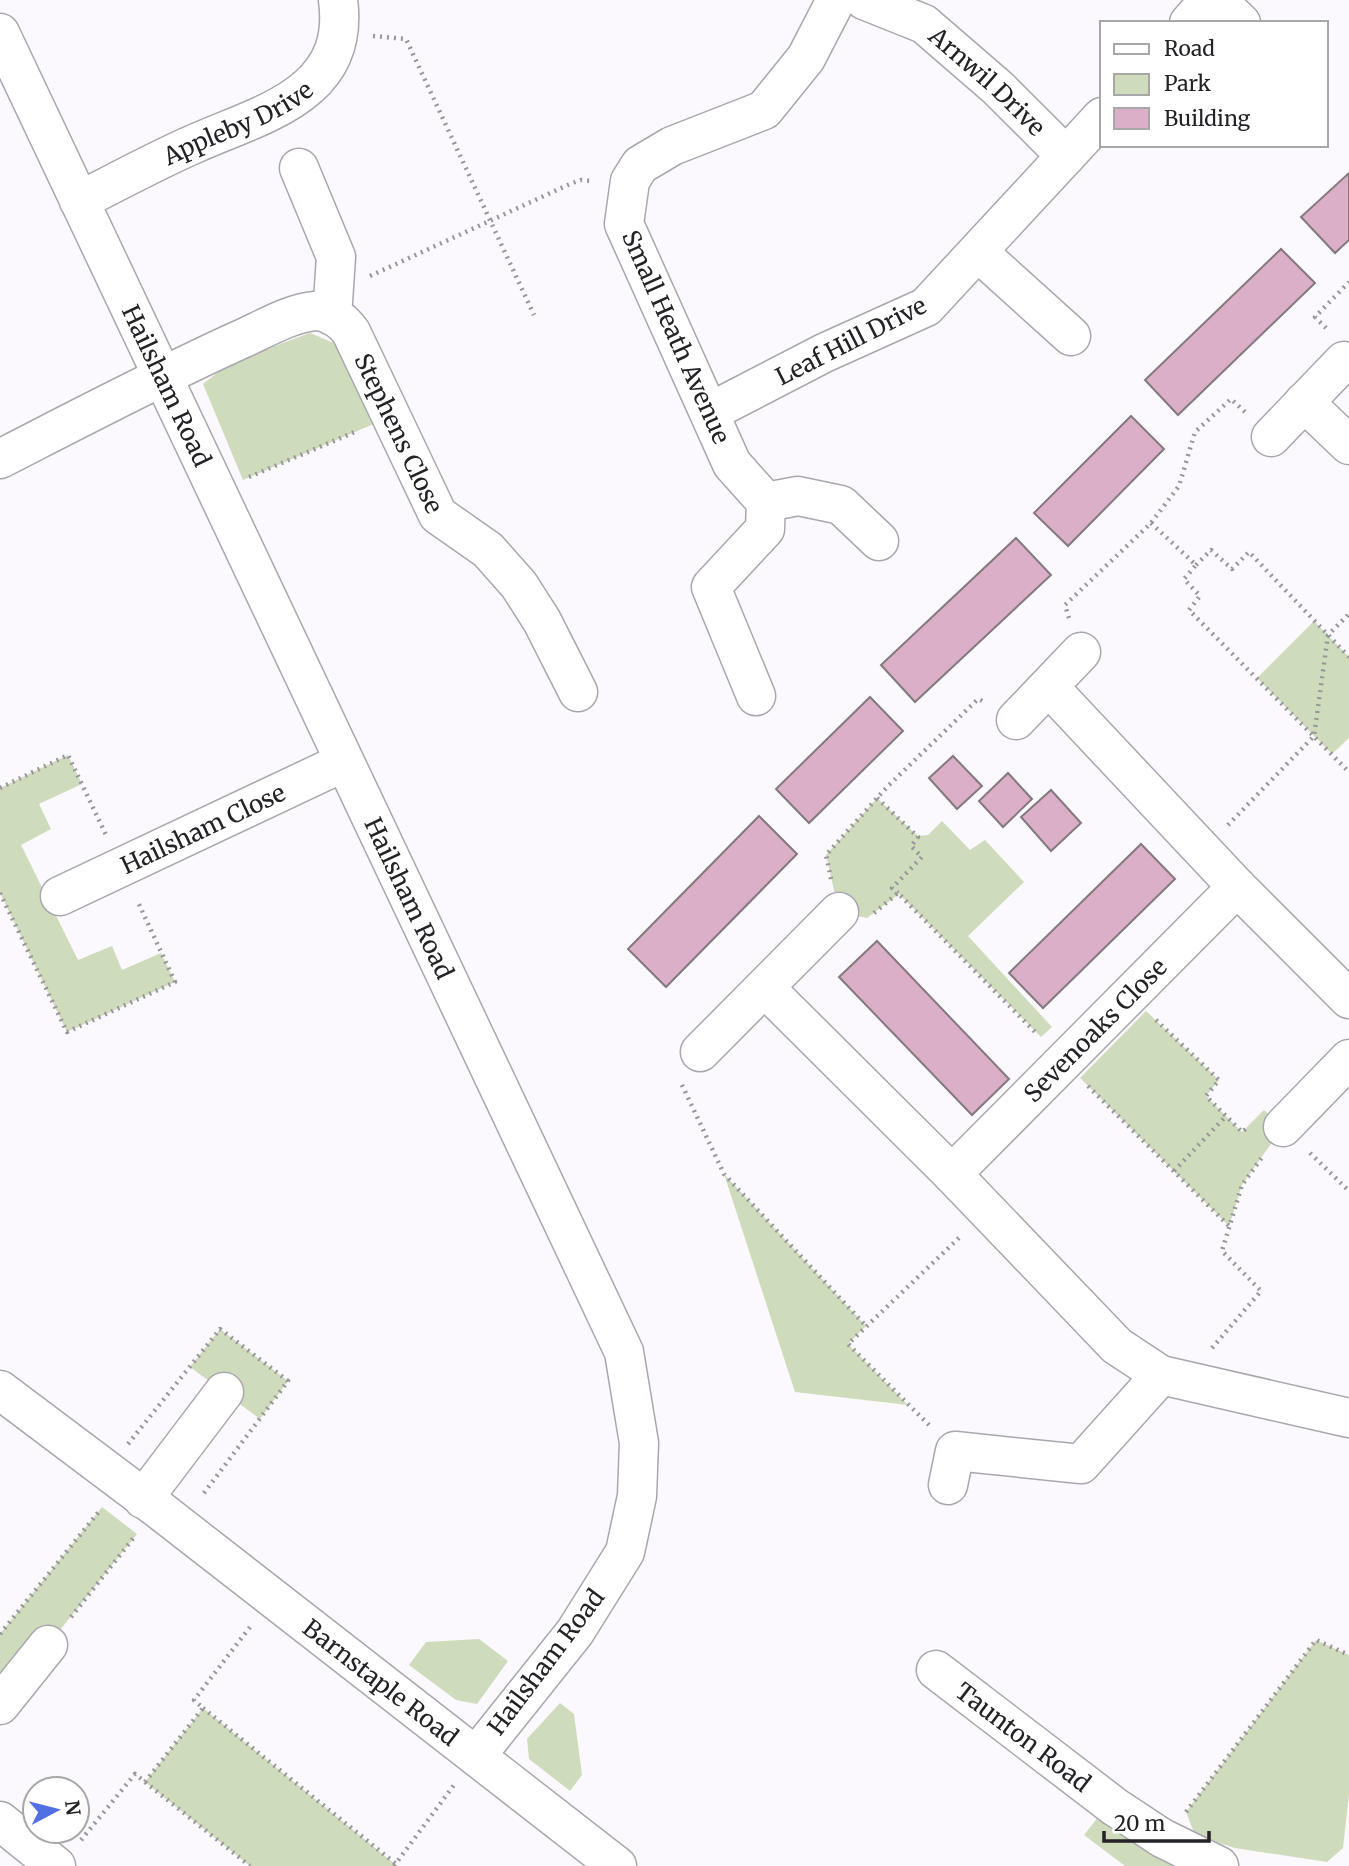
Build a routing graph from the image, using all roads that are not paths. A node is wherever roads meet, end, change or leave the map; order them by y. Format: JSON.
{"nodes":[{"id":1,"x":836,"y":0,"type":"edge"},
{"id":2,"x":864,"y":0,"type":"edge"},
{"id":3,"x":1209,"y":0,"type":"edge"},
{"id":4,"x":1217,"y":0,"type":"edge"},
{"id":5,"x":338,"y":16,"type":"edge"},
{"id":6,"x":1191,"y":21,"type":"edge"},
{"id":7,"x":1239,"y":21,"type":"edge"},
{"id":8,"x":0,"y":33,"type":"edge"},
{"id":9,"x":1100,"y":119,"type":"edge"},
{"id":10,"x":1066,"y":156,"type":"junction"},
{"id":11,"x":299,"y":168,"type":"dead end"},
{"id":12,"x":79,"y":201,"type":"junction"},
{"id":13,"x":978,"y":252,"type":"junction"},
{"id":14,"x":332,"y":316,"type":"junction"},
{"id":15,"x":1071,"y":336,"type":"dead end"},
{"id":16,"x":1338,"y":347,"type":"road end"},
{"id":17,"x":162,"y":376,"type":"junction"},
{"id":18,"x":1304,"y":402,"type":"junction"},
{"id":19,"x":710,"y":412,"type":"junction"},
{"id":20,"x":1271,"y":437,"type":"road end"},
{"id":21,"x":1349,"y":445,"type":"edge"},
{"id":22,"x":0,"y":458,"type":"edge"},
{"id":23,"x":766,"y":502,"type":"junction"},
{"id":24,"x":879,"y":541,"type":"dead end"},
{"id":25,"x":1081,"y":652,"type":"road end"},
{"id":26,"x":1049,"y":687,"type":"junction"},
{"id":27,"x":578,"y":692,"type":"dead end"},
{"id":28,"x":756,"y":696,"type":"dead end"},
{"id":29,"x":1016,"y":720,"type":"road end"},
{"id":30,"x":344,"y":762,"type":"junction"},
{"id":31,"x":1237,"y":887,"type":"junction"},
{"id":32,"x":60,"y":896,"type":"dead end"},
{"id":33,"x":839,"y":912,"type":"road end"},
{"id":34,"x":766,"y":989,"type":"junction"},
{"id":35,"x":1349,"y":999,"type":"edge"},
{"id":36,"x":700,"y":1052,"type":"road end"},
{"id":37,"x":1349,"y":1059,"type":"edge"},
{"id":38,"x":1283,"y":1127,"type":"road end"},
{"id":39,"x":952,"y":1174,"type":"junction"},
{"id":40,"x":1173,"y":1378,"type":"junction"},
{"id":41,"x":0,"y":1390,"type":"edge"},
{"id":42,"x":224,"y":1392,"type":"dead end"},
{"id":43,"x":1349,"y":1418,"type":"edge"},
{"id":44,"x":951,"y":1468,"type":"road end"},
{"id":45,"x":141,"y":1497,"type":"junction"},
{"id":46,"x":48,"y":1645,"type":"road end"},
{"id":47,"x":936,"y":1670,"type":"dead end"},
{"id":48,"x":0,"y":1706,"type":"edge"},
{"id":49,"x":476,"y":1756,"type":"junction"},
{"id":50,"x":0,"y":1821,"type":"edge"},
{"id":51,"x":66,"y":1856,"type":"edge"},
{"id":52,"x":617,"y":1866,"type":"edge"},
{"id":53,"x":1219,"y":1866,"type":"edge"}],
"edges":[{"from":1,"to":19,"type":"street","name":"Small Heath Avenue"},
{"from":2,"to":10,"type":"street","name":"Arnwil Drive"},
{"from":3,"to":6,"type":"street"},
{"from":4,"to":7,"type":"street"},
{"from":5,"to":12,"type":"street","name":"Appleby Drive"},
{"from":8,"to":12,"type":"street","name":"Hailsham Road"},
{"from":9,"to":10,"type":"street","name":"Leaf Hill Drive"},
{"from":10,"to":13,"type":"street","name":"Leaf Hill Drive"},
{"from":11,"to":14,"type":"street"},
{"from":12,"to":17,"type":"street","name":"Hailsham Road"},
{"from":13,"to":15,"type":"street"},
{"from":13,"to":19,"type":"street","name":"Leaf Hill Drive"},
{"from":14,"to":17,"type":"street"},
{"from":14,"to":27,"type":"street","name":"Stephens Close"},
{"from":16,"to":18,"type":"street"},
{"from":17,"to":22,"type":"street"},
{"from":17,"to":30,"type":"street","name":"Hailsham Road"},
{"from":18,"to":20,"type":"street"},
{"from":18,"to":21,"type":"street"},
{"from":19,"to":23,"type":"street","name":"Small Heath Avenue"},
{"from":23,"to":24,"type":"street"},
{"from":23,"to":28,"type":"street"},
{"from":25,"to":26,"type":"street"},
{"from":26,"to":29,"type":"street"},
{"from":26,"to":31,"type":"street"},
{"from":30,"to":32,"type":"street","name":"Hailsham Close"},
{"from":30,"to":49,"type":"street","name":"Hailsham Road"},
{"from":31,"to":35,"type":"street"},
{"from":31,"to":39,"type":"street","name":"Sevenoaks Close"},
{"from":33,"to":34,"type":"street"},
{"from":34,"to":36,"type":"street"},
{"from":34,"to":39,"type":"street"},
{"from":37,"to":38,"type":"street"},
{"from":39,"to":40,"type":"street"},
{"from":40,"to":43,"type":"street"},
{"from":40,"to":44,"type":"street"},
{"from":41,"to":45,"type":"street","name":"Barnstaple Road"},
{"from":42,"to":45,"type":"street"},
{"from":45,"to":49,"type":"street","name":"Barnstaple Road"},
{"from":46,"to":48,"type":"street"},
{"from":47,"to":53,"type":"street","name":"Taunton Road"},
{"from":49,"to":52,"type":"street","name":"Barnstaple Road"},
{"from":50,"to":51,"type":"street"}]}
